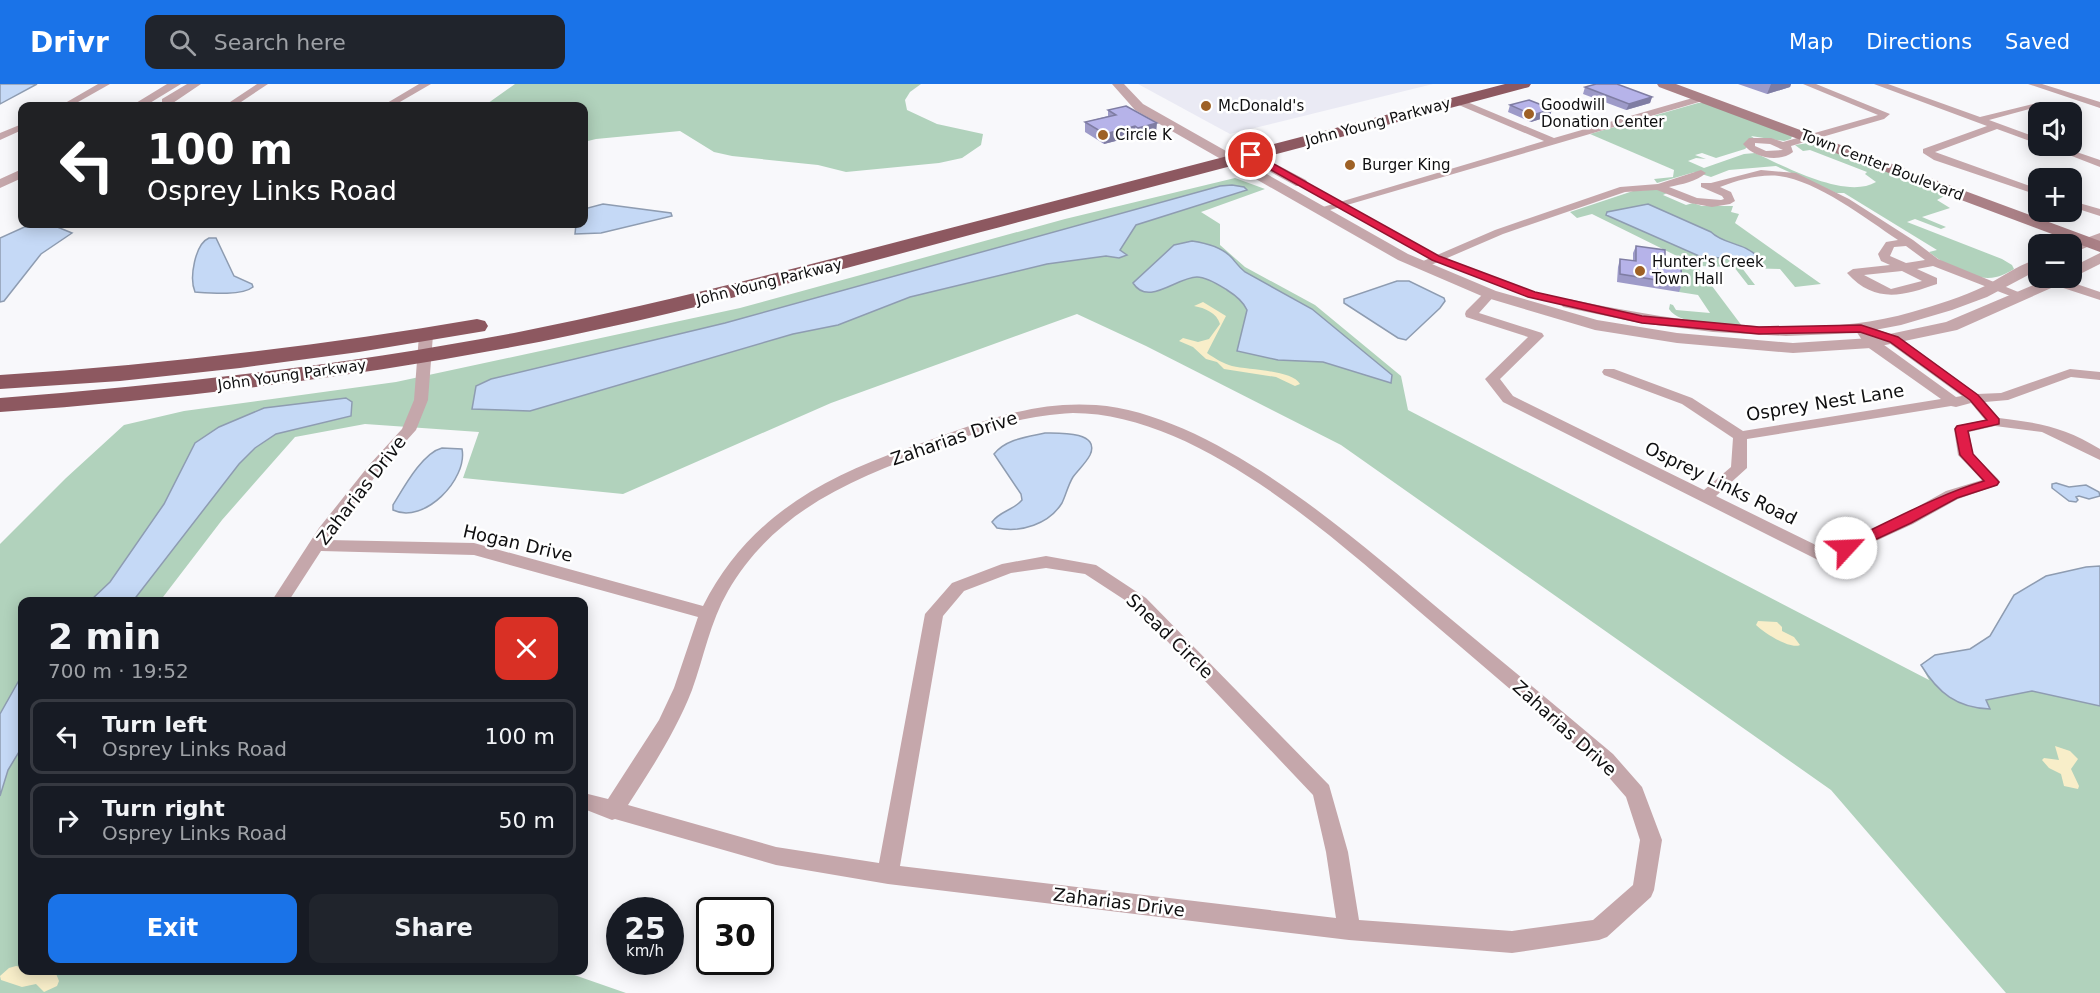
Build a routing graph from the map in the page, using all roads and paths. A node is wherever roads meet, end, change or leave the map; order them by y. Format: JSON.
{"nodes":[{"id":1,"x":105,"y":84,"type":"edge"},
{"id":2,"x":175,"y":84,"type":"edge"},
{"id":3,"x":195,"y":84,"type":"edge"},
{"id":4,"x":263,"y":84,"type":"edge"},
{"id":5,"x":426,"y":84,"type":"edge"},
{"id":6,"x":1467,"y":84,"type":"edge"},
{"id":7,"x":1523,"y":84,"type":"edge"},
{"id":8,"x":1664,"y":84,"type":"edge"},
{"id":9,"x":1808,"y":84,"type":"edge"},
{"id":10,"x":1879,"y":84,"type":"edge"},
{"id":11,"x":2033,"y":84,"type":"edge"},
{"id":12,"x":1119,"y":85,"type":"edge"},
{"id":13,"x":1702,"y":91,"type":"edge"},
{"id":14,"x":1457,"y":101,"type":"junction"},
{"id":15,"x":72,"y":102,"type":"edge"},
{"id":16,"x":143,"y":102,"type":"edge"},
{"id":17,"x":165,"y":102,"type":"edge"},
{"id":18,"x":235,"y":102,"type":"edge"},
{"id":19,"x":394,"y":102,"type":"edge"},
{"id":20,"x":2100,"y":105,"type":"edge"},
{"id":21,"x":1139,"y":107,"type":"junction"},
{"id":22,"x":2028,"y":107,"type":"edge"},
{"id":23,"x":1168,"y":110,"type":"junction"},
{"id":24,"x":1983,"y":119,"type":"junction"},
{"id":25,"x":1999,"y":126,"type":"junction"},
{"id":26,"x":18,"y":129,"type":"edge"},
{"id":27,"x":1832,"y":132,"type":"junction"},
{"id":28,"x":0,"y":136,"type":"edge"},
{"id":29,"x":2028,"y":137,"type":"edge"},
{"id":30,"x":1810,"y":138,"type":"junction"},
{"id":31,"x":1554,"y":142,"type":"junction"},
{"id":32,"x":1783,"y":145,"type":"dead end"},
{"id":33,"x":1231,"y":152,"type":"junction"},
{"id":34,"x":2078,"y":156,"type":"edge"},
{"id":35,"x":18,"y":164,"type":"edge"},
{"id":36,"x":2100,"y":164,"type":"edge"},
{"id":37,"x":0,"y":172,"type":"edge"},
{"id":38,"x":1701,"y":173,"type":"dead end"},
{"id":39,"x":18,"y":175,"type":"edge"},
{"id":40,"x":1689,"y":179,"type":"junction"},
{"id":41,"x":0,"y":184,"type":"edge"},
{"id":42,"x":1658,"y":187,"type":"junction"},
{"id":43,"x":1711,"y":187,"type":"junction"},
{"id":44,"x":2028,"y":189,"type":"edge"},
{"id":45,"x":1338,"y":205,"type":"junction"},
{"id":46,"x":2028,"y":205,"type":"edge"},
{"id":47,"x":2082,"y":207,"type":"edge"},
{"id":48,"x":1319,"y":210,"type":"junction"},
{"id":49,"x":2100,"y":213,"type":"edge"},
{"id":50,"x":2064,"y":222,"type":"edge"},
{"id":51,"x":2097,"y":239,"type":"edge"},
{"id":52,"x":1910,"y":242,"type":"junction"},
{"id":53,"x":2082,"y":245,"type":"edge"},
{"id":54,"x":1436,"y":258,"type":"junction"},
{"id":55,"x":2100,"y":258,"type":"edge"},
{"id":56,"x":1928,"y":263,"type":"junction"},
{"id":57,"x":1420,"y":265,"type":"junction"},
{"id":58,"x":1901,"y":267,"type":"junction"},
{"id":59,"x":2082,"y":268,"type":"edge"},
{"id":60,"x":2028,"y":269,"type":"edge"},
{"id":61,"x":2040,"y":288,"type":"edge"},
{"id":62,"x":2081,"y":288,"type":"edge"},
{"id":63,"x":1990,"y":289,"type":"junction"},
{"id":64,"x":1490,"y":294,"type":"junction"},
{"id":65,"x":2100,"y":296,"type":"edge"},
{"id":66,"x":2014,"y":300,"type":"junction"},
{"id":67,"x":1861,"y":328,"type":"junction"},
{"id":68,"x":1894,"y":340,"type":"junction"},
{"id":69,"x":1871,"y":343,"type":"junction"},
{"id":70,"x":424,"y":346,"type":"junction"},
{"id":71,"x":1609,"y":372,"type":"dead end"},
{"id":72,"x":2100,"y":376,"type":"edge"},
{"id":73,"x":0,"y":382,"type":"edge"},
{"id":74,"x":1974,"y":398,"type":"junction"},
{"id":75,"x":1952,"y":401,"type":"junction"},
{"id":76,"x":0,"y":405,"type":"edge"},
{"id":77,"x":1995,"y":422,"type":"junction"},
{"id":78,"x":1740,"y":436,"type":"junction"},
{"id":79,"x":2100,"y":455,"type":"edge"},
{"id":80,"x":1706,"y":497,"type":"junction"},
{"id":81,"x":316,"y":546,"type":"junction"},
{"id":82,"x":282,"y":597,"type":"edge"},
{"id":83,"x":706,"y":614,"type":"junction"},
{"id":84,"x":588,"y":802,"type":"edge"},
{"id":85,"x":612,"y":811,"type":"junction"},
{"id":86,"x":888,"y":873,"type":"junction"},
{"id":87,"x":1349,"y":930,"type":"junction"}],
"edges":[{"from":1,"to":15,"type":"street"},
{"from":2,"to":16,"type":"street"},
{"from":3,"to":17,"type":"street"},
{"from":4,"to":18,"type":"street"},
{"from":5,"to":19,"type":"street"},
{"from":6,"to":33,"type":"highway","name":"John Young Parkway"},
{"from":7,"to":14,"type":"highway","name":"John Young Parkway"},
{"from":8,"to":13,"type":"main road","name":"Town Center Boulevard"},
{"from":9,"to":27,"type":"street"},
{"from":10,"to":24,"type":"street"},
{"from":11,"to":20,"type":"street"},
{"from":12,"to":21,"type":"street"},
{"from":12,"to":23,"type":"street"},
{"from":13,"to":27,"type":"main road","name":"Town Center Boulevard"},
{"from":13,"to":30,"type":"main road","name":"Town Center Boulevard"},
{"from":13,"to":31,"type":"street"},
{"from":14,"to":31,"type":"street"},
{"from":14,"to":33,"type":"highway","name":"John Young Parkway"},
{"from":21,"to":23,"type":"street"},
{"from":21,"to":33,"type":"street"},
{"from":22,"to":24,"type":"street"},
{"from":23,"to":33,"type":"street"},
{"from":24,"to":25,"type":"street"},
{"from":25,"to":29,"type":"street"},
{"from":25,"to":44,"type":"street"},
{"from":26,"to":28,"type":"street"},
{"from":27,"to":30,"type":"street"},
{"from":27,"to":46,"type":"main road","name":"Town Center Boulevard"},
{"from":30,"to":32,"type":"street"},
{"from":30,"to":51,"type":"main road","name":"Town Center Boulevard"},
{"from":31,"to":45,"type":"street"},
{"from":33,"to":45,"type":"street"},
{"from":33,"to":48,"type":"street"},
{"from":33,"to":70,"type":"highway","name":"John Young Parkway"},
{"from":34,"to":36,"type":"street"},
{"from":35,"to":37,"type":"street"},
{"from":38,"to":40,"type":"street"},
{"from":39,"to":41,"type":"street"},
{"from":40,"to":42,"type":"street"},
{"from":40,"to":43,"type":"street"},
{"from":42,"to":43,"type":"street"},
{"from":42,"to":54,"type":"street"},
{"from":43,"to":52,"type":"street"},
{"from":45,"to":48,"type":"street"},
{"from":45,"to":54,"type":"street"},
{"from":47,"to":49,"type":"street"},
{"from":48,"to":57,"type":"street"},
{"from":50,"to":51,"type":"main road"},
{"from":51,"to":53,"type":"street"},
{"from":52,"to":56,"type":"street"},
{"from":52,"to":58,"type":"street"},
{"from":54,"to":57,"type":"street"},
{"from":54,"to":67,"type":"street"},
{"from":55,"to":59,"type":"street"},
{"from":56,"to":58,"type":"street"},
{"from":56,"to":63,"type":"street"},
{"from":57,"to":64,"type":"street"},
{"from":58,"to":58,"type":"street"},
{"from":60,"to":63,"type":"street"},
{"from":61,"to":66,"type":"street"},
{"from":62,"to":65,"type":"street"},
{"from":63,"to":66,"type":"street"},
{"from":63,"to":67,"type":"street"},
{"from":64,"to":69,"type":"street"},
{"from":64,"to":80,"type":"street","name":"Osprey Links Road"},
{"from":66,"to":68,"type":"street"},
{"from":67,"to":68,"type":"street","name":"Osprey Nest Lane"},
{"from":67,"to":69,"type":"street","name":"Osprey Nest Lane"},
{"from":68,"to":69,"type":"street"},
{"from":68,"to":74,"type":"street","name":"Osprey Nest Lane"},
{"from":69,"to":75,"type":"street","name":"Osprey Nest Lane"},
{"from":70,"to":73,"type":"highway","name":"John Young Parkway"},
{"from":70,"to":76,"type":"highway","name":"John Young Parkway"},
{"from":70,"to":81,"type":"street","name":"Zaharias Drive"},
{"from":71,"to":78,"type":"street","name":"Osprey Nest Lane"},
{"from":72,"to":74,"type":"street","name":"Osprey Nest Lane"},
{"from":74,"to":75,"type":"street","name":"Osprey Nest Lane"},
{"from":74,"to":77,"type":"street","name":"Osprey Nest Lane"},
{"from":75,"to":77,"type":"street","name":"Osprey Nest Lane"},
{"from":75,"to":78,"type":"street","name":"Osprey Nest Lane"},
{"from":77,"to":79,"type":"street","name":"Osprey Links Road"},
{"from":77,"to":80,"type":"street","name":"Osprey Links Road"},
{"from":78,"to":80,"type":"street","name":"Osprey Nest Lane"},
{"from":81,"to":82,"type":"street","name":"Zaharias Drive"},
{"from":81,"to":83,"type":"street","name":"Hogan Drive"},
{"from":83,"to":85,"type":"street","name":"Zaharias Drive"},
{"from":83,"to":87,"type":"street","name":"Zaharias Drive"},
{"from":84,"to":85,"type":"street","name":"Zaharias Drive"},
{"from":85,"to":86,"type":"street","name":"Zaharias Drive"},
{"from":86,"to":87,"type":"street","name":"Zaharias Drive"},
{"from":86,"to":87,"type":"street","name":"Snead Circle"}]}
